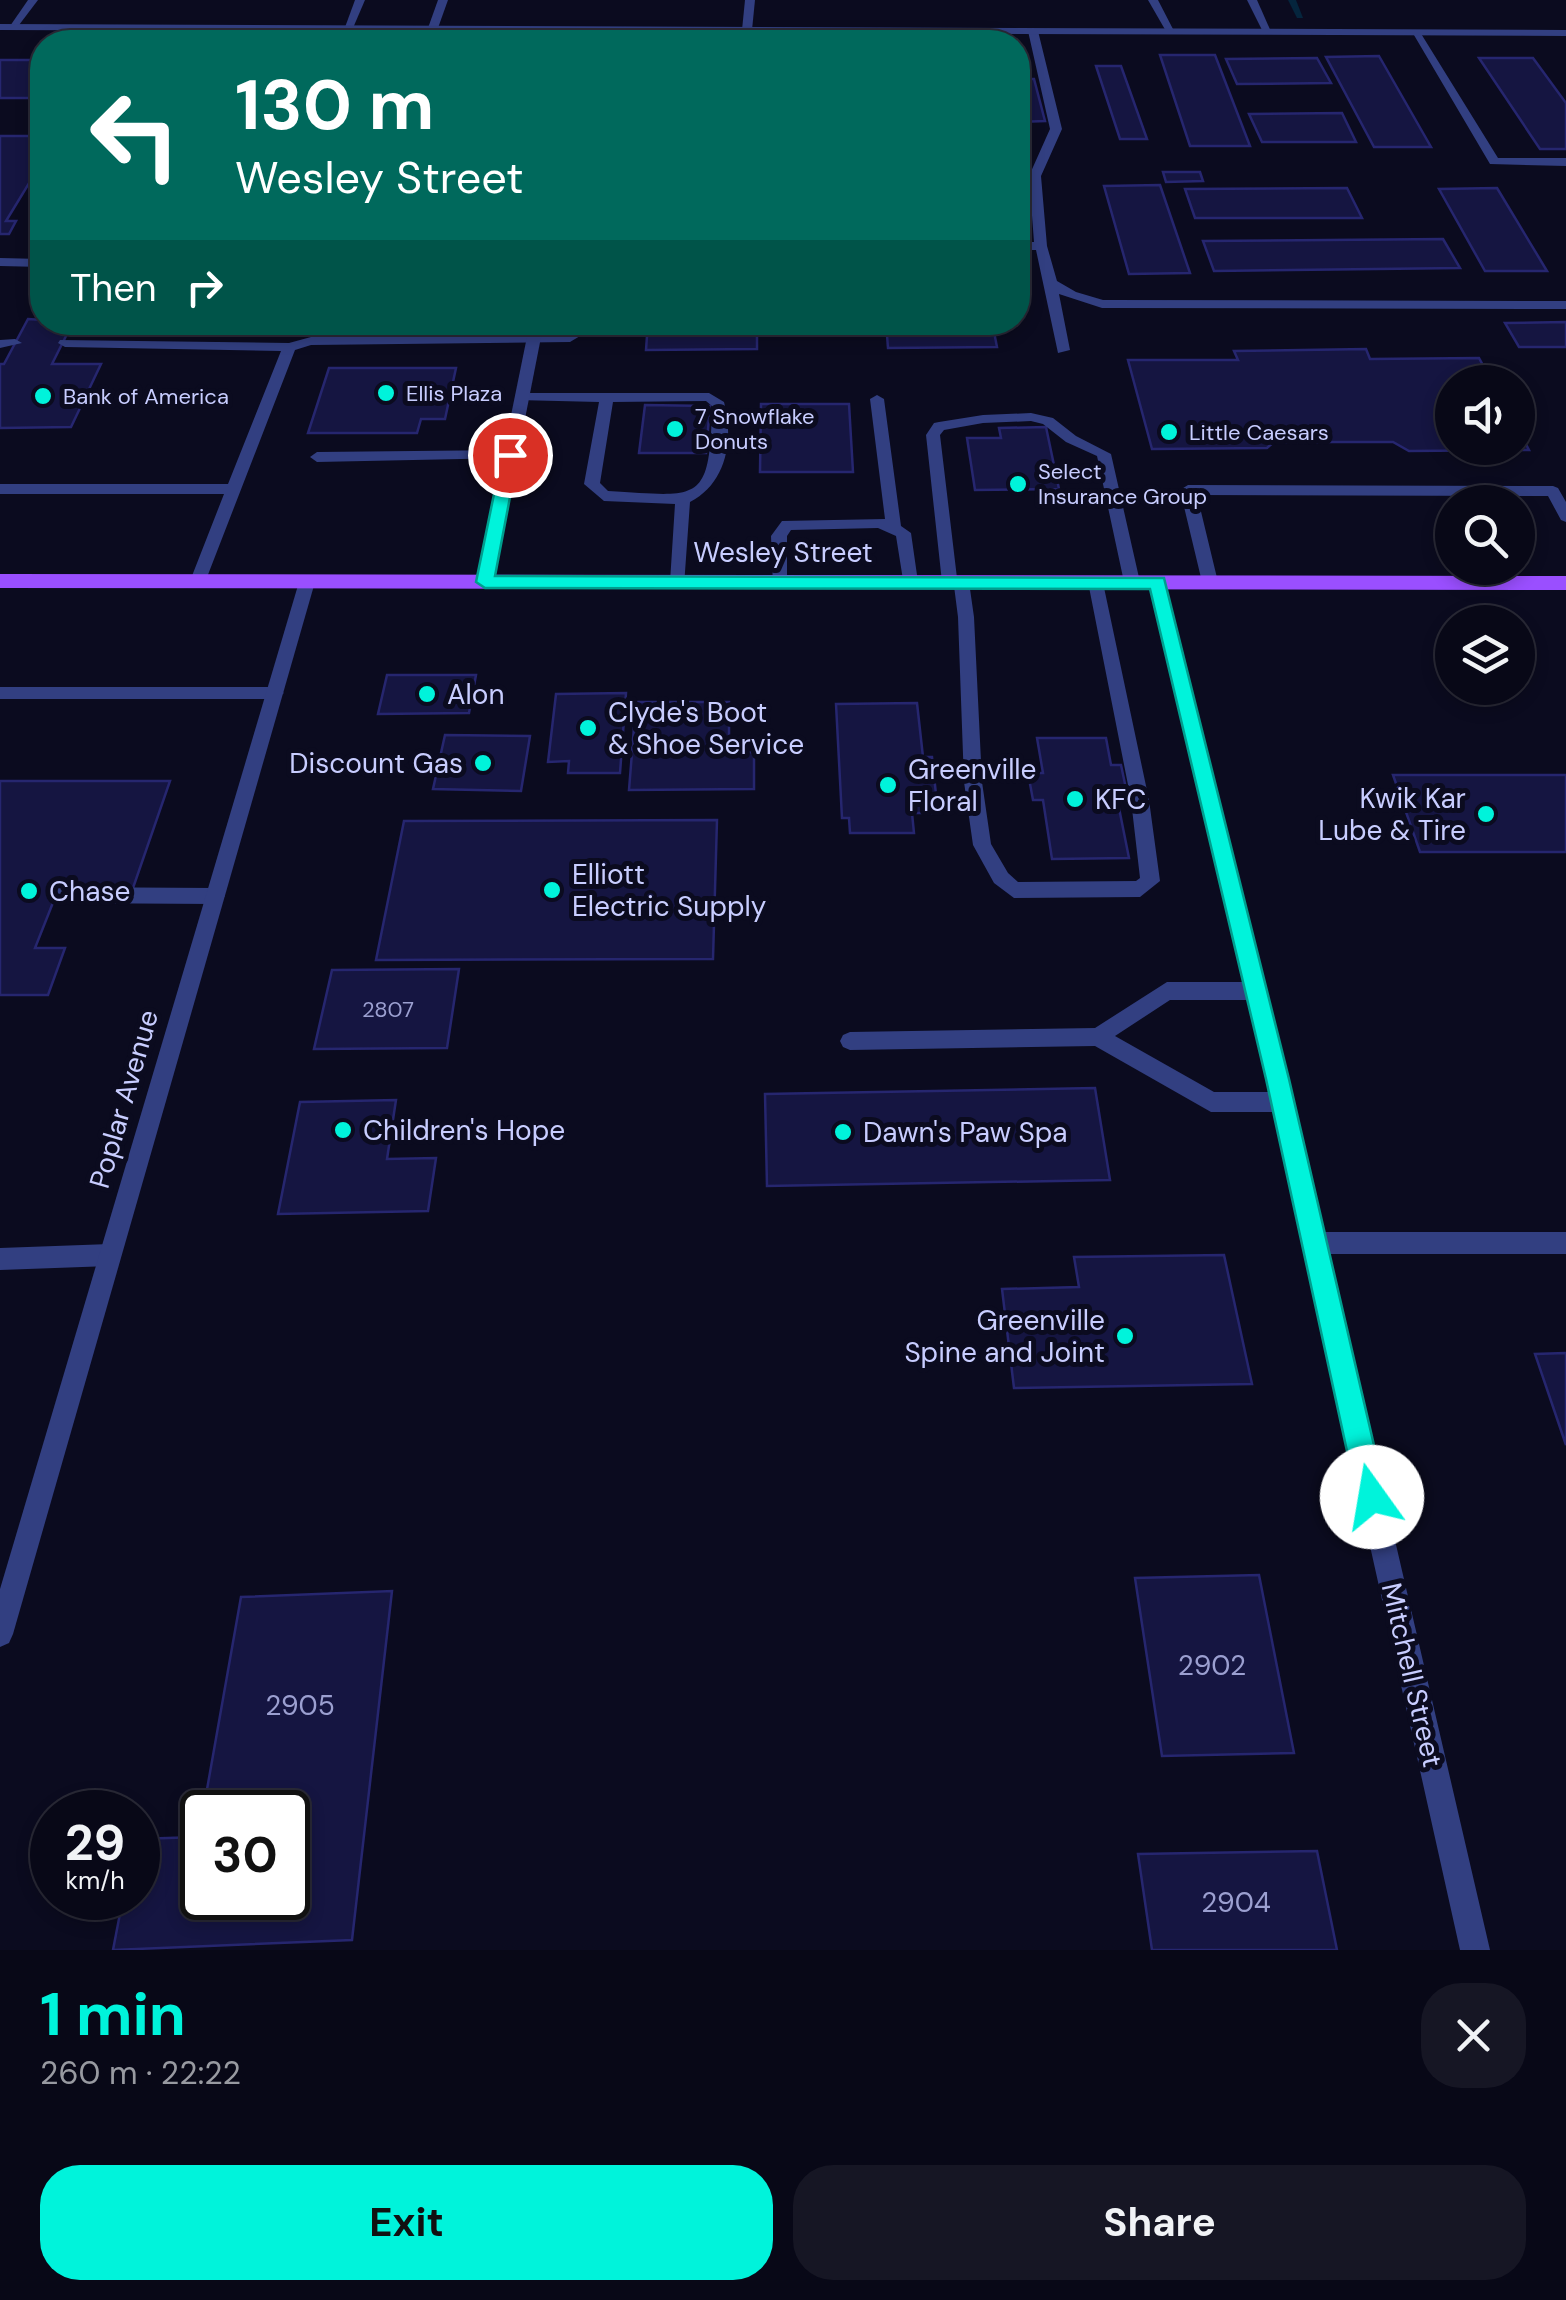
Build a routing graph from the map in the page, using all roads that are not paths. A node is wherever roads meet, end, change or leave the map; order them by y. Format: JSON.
{"nodes":[{"id":1,"x":33,"y":0,"type":"edge"},
{"id":2,"x":360,"y":0,"type":"edge"},
{"id":3,"x":443,"y":0,"type":"edge"},
{"id":4,"x":750,"y":0,"type":"edge"},
{"id":5,"x":1153,"y":0,"type":"edge"},
{"id":6,"x":1252,"y":0,"type":"edge"},
{"id":7,"x":6,"y":27,"type":"edge"},
{"id":8,"x":348,"y":28,"type":"junction"},
{"id":9,"x":433,"y":28,"type":"junction"},
{"id":10,"x":596,"y":29,"type":"joint"},
{"id":11,"x":747,"y":30,"type":"joint"},
{"id":12,"x":1032,"y":31,"type":"joint"},
{"id":13,"x":1170,"y":31,"type":"junction"},
{"id":14,"x":1268,"y":32,"type":"junction"},
{"id":15,"x":1415,"y":32,"type":"junction"},
{"id":16,"x":1566,"y":33,"type":"edge"},
{"id":17,"x":1566,"y":162,"type":"edge"},
{"id":18,"x":1030,"y":246,"type":"edge"},
{"id":19,"x":1041,"y":246,"type":"junction"},
{"id":20,"x":0,"y":262,"type":"edge"},
{"id":21,"x":30,"y":262,"type":"edge"},
{"id":22,"x":1051,"y":283,"type":"junction"},
{"id":23,"x":1566,"y":305,"type":"edge"},
{"id":24,"x":423,"y":335,"type":"edge"},
{"id":25,"x":534,"y":335,"type":"edge"},
{"id":26,"x":65,"y":343,"type":"dead end"},
{"id":27,"x":289,"y":347,"type":"junction"},
{"id":28,"x":1063,"y":350,"type":"dead end"},
{"id":29,"x":522,"y":398,"type":"junction"},
{"id":30,"x":607,"y":398,"type":"junction"},
{"id":31,"x":877,"y":399,"type":"dead end"},
{"id":32,"x":510,"y":455,"type":"junction"},
{"id":33,"x":318,"y":457,"type":"dead end"},
{"id":34,"x":0,"y":489,"type":"edge"},
{"id":35,"x":234,"y":490,"type":"junction"},
{"id":36,"x":683,"y":500,"type":"junction"},
{"id":37,"x":1566,"y":517,"type":"edge"},
{"id":38,"x":894,"y":526,"type":"junction"},
{"id":39,"x":0,"y":581,"type":"edge"},
{"id":40,"x":198,"y":582,"type":"junction"},
{"id":41,"x":307,"y":582,"type":"junction"},
{"id":42,"x":485,"y":582,"type":"junction"},
{"id":43,"x":678,"y":582,"type":"junction"},
{"id":44,"x":780,"y":582,"type":"junction"},
{"id":45,"x":910,"y":582,"type":"junction"},
{"id":46,"x":955,"y":582,"type":"junction"},
{"id":47,"x":1096,"y":582,"type":"junction"},
{"id":48,"x":1132,"y":582,"type":"junction"},
{"id":49,"x":1157,"y":582,"type":"junction"},
{"id":50,"x":1210,"y":582,"type":"junction"},
{"id":51,"x":1566,"y":583,"type":"edge"},
{"id":52,"x":275,"y":692,"type":"junction"},
{"id":53,"x":0,"y":694,"type":"edge"},
{"id":54,"x":56,"y":895,"type":"dead end"},
{"id":55,"x":215,"y":896,"type":"junction"},
{"id":56,"x":1256,"y":991,"type":"junction"},
{"id":57,"x":1098,"y":1037,"type":"junction"},
{"id":58,"x":850,"y":1042,"type":"dead end"},
{"id":59,"x":1282,"y":1102,"type":"junction"},
{"id":60,"x":1314,"y":1243,"type":"junction"},
{"id":61,"x":1566,"y":1243,"type":"edge"},
{"id":62,"x":110,"y":1255,"type":"junction"},
{"id":63,"x":0,"y":1259,"type":"edge"},
{"id":64,"x":0,"y":1634,"type":"edge"},
{"id":65,"x":1475,"y":1950,"type":"edge"}],
"edges":[{"from":1,"to":7,"type":"street"},
{"from":2,"to":8,"type":"street"},
{"from":3,"to":9,"type":"street"},
{"from":4,"to":11,"type":"street"},
{"from":5,"to":13,"type":"street"},
{"from":6,"to":14,"type":"street"},
{"from":7,"to":8,"type":"street"},
{"from":8,"to":9,"type":"street"},
{"from":9,"to":10,"type":"street"},
{"from":10,"to":11,"type":"street"},
{"from":12,"to":13,"type":"street"},
{"from":12,"to":19,"type":"street"},
{"from":13,"to":14,"type":"street"},
{"from":14,"to":15,"type":"street"},
{"from":15,"to":16,"type":"street"},
{"from":15,"to":17,"type":"street"},
{"from":18,"to":19,"type":"street"},
{"from":19,"to":22,"type":"street"},
{"from":20,"to":21,"type":"street"},
{"from":22,"to":23,"type":"street"},
{"from":22,"to":28,"type":"street"},
{"from":24,"to":27,"type":"street"},
{"from":25,"to":29,"type":"street"},
{"from":26,"to":27,"type":"street"},
{"from":27,"to":35,"type":"street"},
{"from":29,"to":30,"type":"street"},
{"from":29,"to":32,"type":"street"},
{"from":30,"to":36,"type":"street"},
{"from":30,"to":36,"type":"street"},
{"from":31,"to":38,"type":"street"},
{"from":32,"to":33,"type":"street"},
{"from":32,"to":42,"type":"street"},
{"from":34,"to":35,"type":"street"},
{"from":35,"to":40,"type":"street"},
{"from":36,"to":43,"type":"street"},
{"from":37,"to":50,"type":"street"},
{"from":38,"to":44,"type":"street"},
{"from":38,"to":45,"type":"street"},
{"from":39,"to":40,"type":"main road","name":"Wesley Street"},
{"from":40,"to":41,"type":"main road","name":"Wesley Street"},
{"from":41,"to":42,"type":"main road","name":"Wesley Street"},
{"from":41,"to":52,"type":"street","name":"Poplar Avenue"},
{"from":42,"to":43,"type":"main road","name":"Wesley Street"},
{"from":43,"to":44,"type":"main road","name":"Wesley Street"},
{"from":44,"to":45,"type":"main road","name":"Wesley Street"},
{"from":45,"to":46,"type":"main road","name":"Wesley Street"},
{"from":46,"to":47,"type":"main road","name":"Wesley Street"},
{"from":46,"to":47,"type":"street"},
{"from":46,"to":48,"type":"street"},
{"from":47,"to":48,"type":"main road","name":"Wesley Street"},
{"from":48,"to":49,"type":"main road","name":"Wesley Street"},
{"from":49,"to":50,"type":"main road","name":"Wesley Street"},
{"from":49,"to":56,"type":"street","name":"Mitchell Street"},
{"from":50,"to":51,"type":"main road","name":"Wesley Street"},
{"from":52,"to":53,"type":"street"},
{"from":52,"to":55,"type":"street","name":"Poplar Avenue"},
{"from":54,"to":55,"type":"street"},
{"from":55,"to":62,"type":"street","name":"Poplar Avenue"},
{"from":56,"to":57,"type":"street"},
{"from":56,"to":59,"type":"street","name":"Mitchell Street"},
{"from":57,"to":58,"type":"street"},
{"from":57,"to":59,"type":"street"},
{"from":59,"to":60,"type":"street","name":"Mitchell Street"},
{"from":60,"to":61,"type":"street"},
{"from":60,"to":65,"type":"street","name":"Mitchell Street"},
{"from":62,"to":63,"type":"street"},
{"from":62,"to":64,"type":"street","name":"Poplar Avenue"}]}
